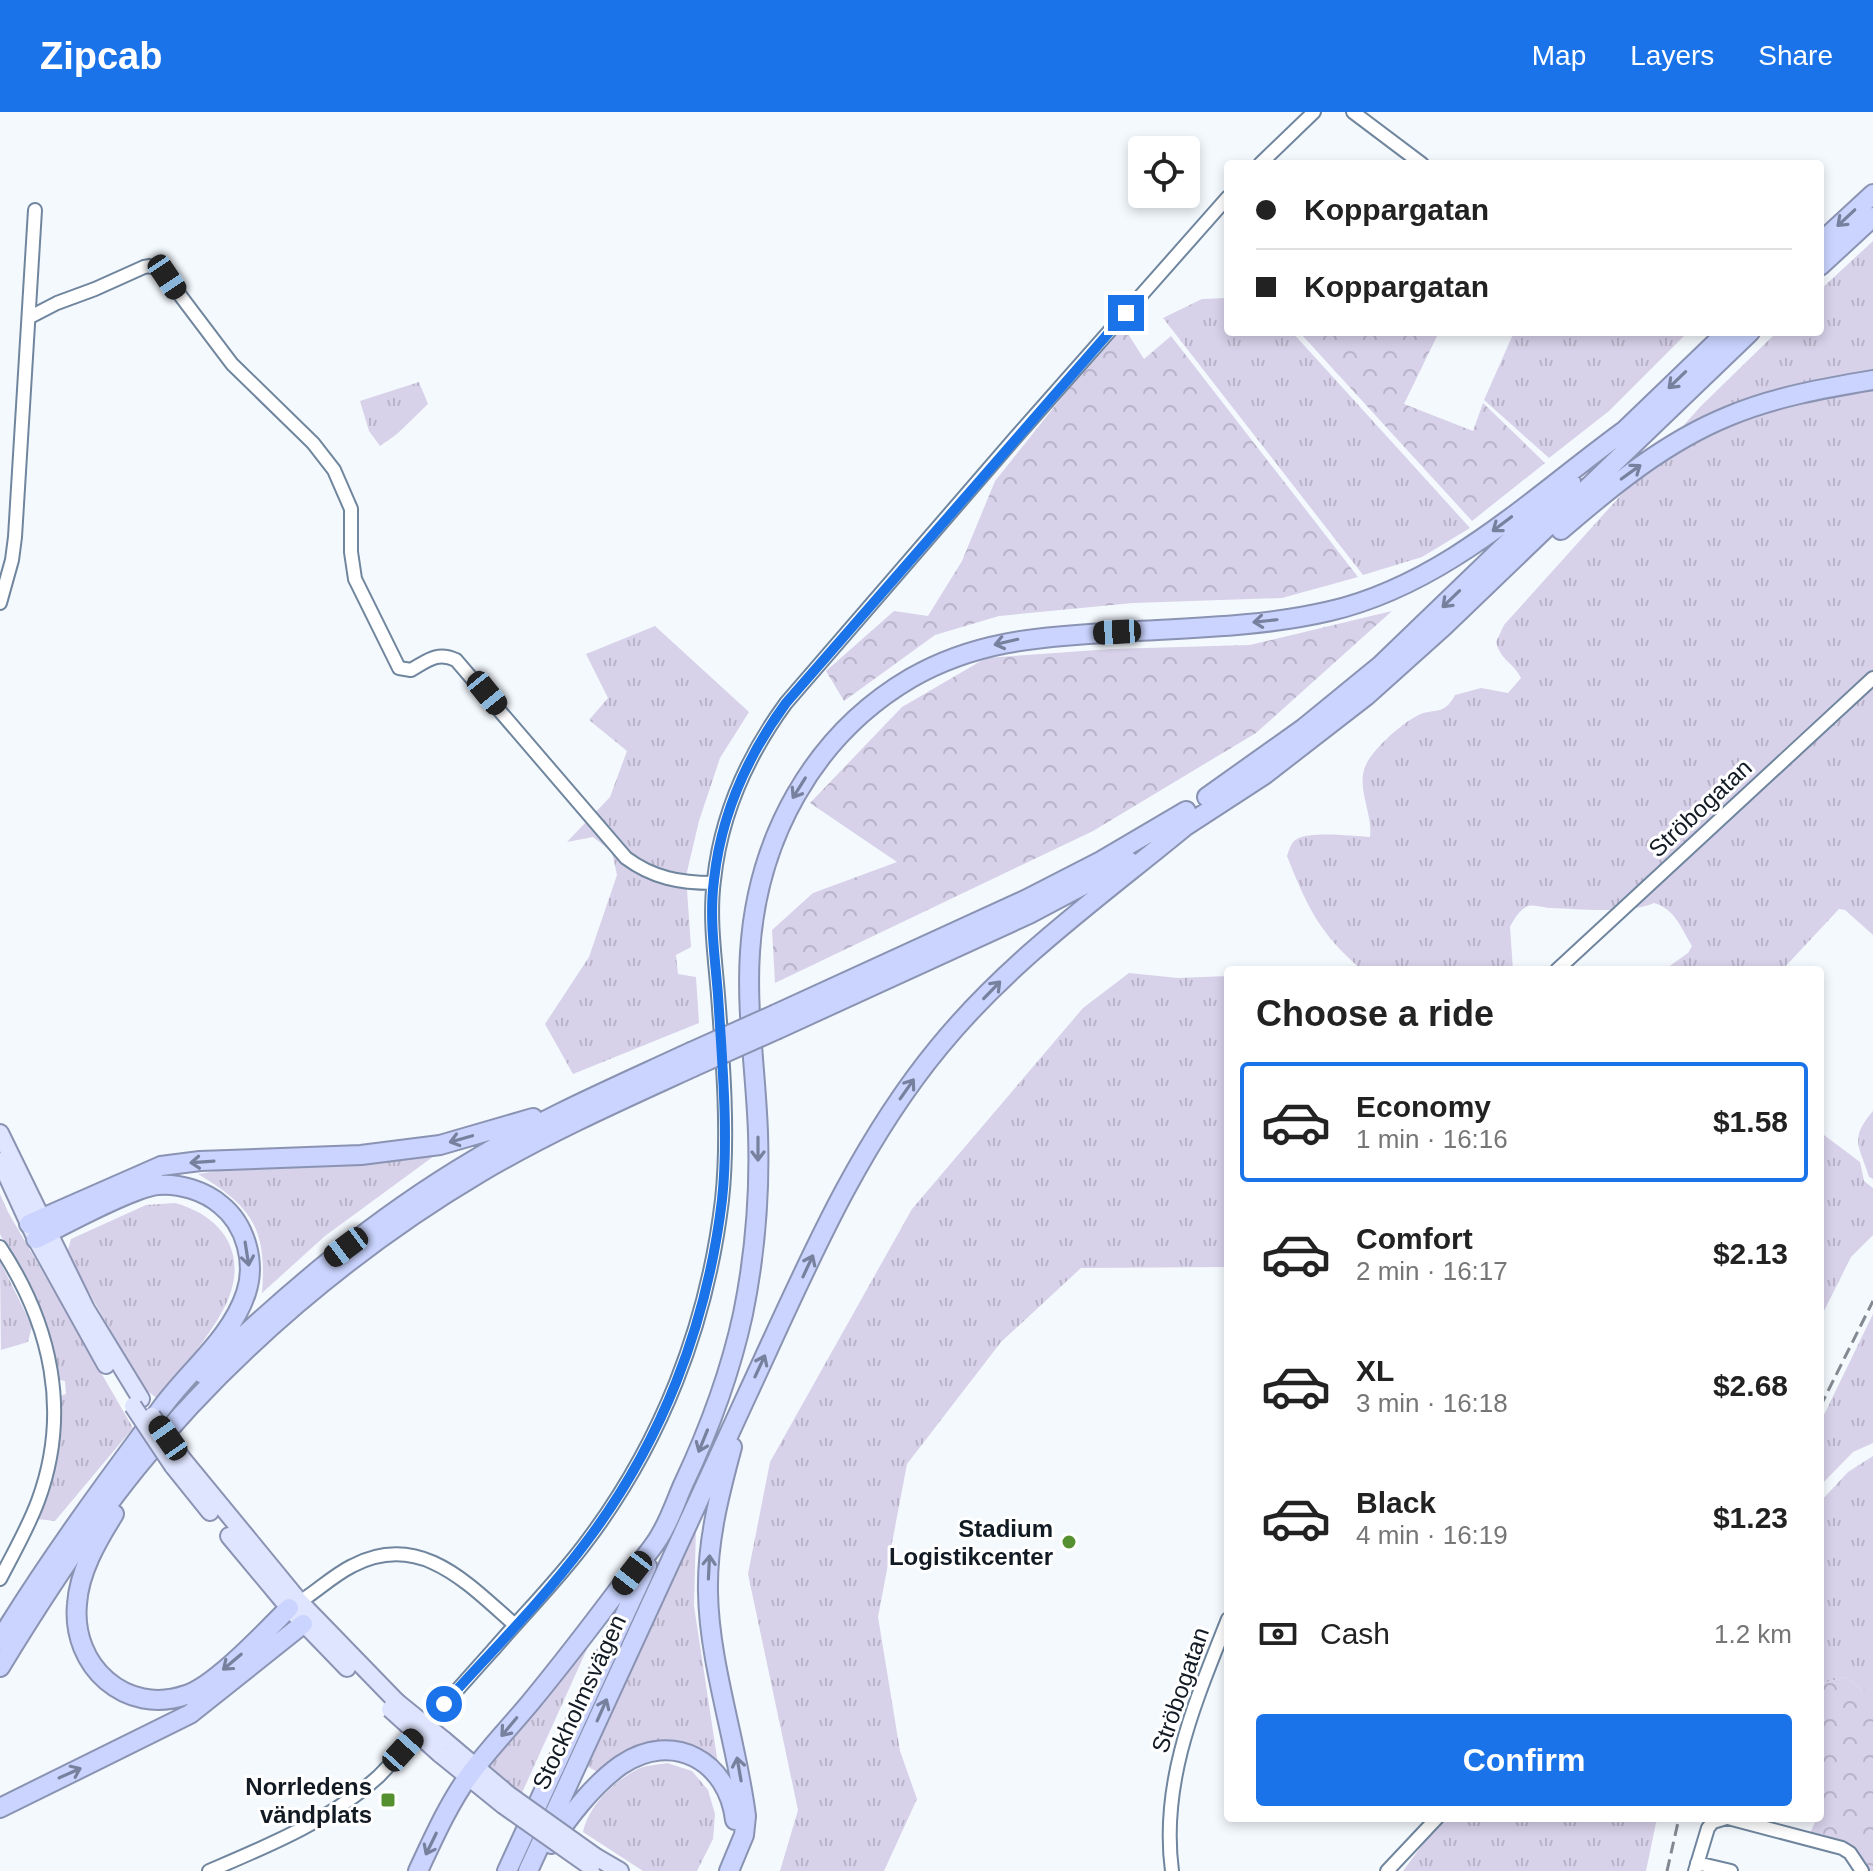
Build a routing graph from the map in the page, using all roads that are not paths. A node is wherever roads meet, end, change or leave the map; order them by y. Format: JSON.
{"nodes":[{"id":1,"x":1314,"y":112,"type":"edge"},
{"id":2,"x":1353,"y":112,"type":"edge"},
{"id":3,"x":1264,"y":160,"type":"edge"},
{"id":4,"x":1417,"y":160,"type":"edge"},
{"id":5,"x":1873,"y":194,"type":"edge"},
{"id":6,"x":1224,"y":202,"type":"edge"},
{"id":7,"x":35,"y":210,"type":"dead end"},
{"id":8,"x":1873,"y":217,"type":"edge"},
{"id":9,"x":1824,"y":239,"type":"edge"},
{"id":10,"x":1824,"y":262,"type":"edge"},
{"id":11,"x":30,"y":317,"type":"junction"},
{"id":12,"x":1723,"y":336,"type":"edge"},
{"id":13,"x":1746,"y":336,"type":"edge"},
{"id":14,"x":1873,"y":380,"type":"edge"},
{"id":15,"x":1628,"y":428,"type":"junction"},
{"id":16,"x":1507,"y":567,"type":"junction"},
{"id":17,"x":0,"y":603,"type":"edge"},
{"id":18,"x":1873,"y":678,"type":"edge"},
{"id":19,"x":1188,"y":824,"type":"junction"},
{"id":20,"x":713,"y":883,"type":"junction"},
{"id":21,"x":1561,"y":966,"type":"edge"},
{"id":22,"x":777,"y":1021,"type":"junction"},
{"id":23,"x":692,"y":1060,"type":"junction"},
{"id":24,"x":589,"y":1099,"type":"junction"},
{"id":25,"x":0,"y":1133,"type":"edge"},
{"id":26,"x":0,"y":1161,"type":"edge"},
{"id":27,"x":38,"y":1228,"type":"junction"},
{"id":28,"x":0,"y":1247,"type":"edge"},
{"id":29,"x":747,"y":1396,"type":"junction"},
{"id":30,"x":197,"y":1401,"type":"junction"},
{"id":31,"x":129,"y":1455,"type":"junction"},
{"id":32,"x":661,"y":1534,"type":"junction"},
{"id":33,"x":0,"y":1579,"type":"edge"},
{"id":34,"x":300,"y":1612,"type":"junction"},
{"id":35,"x":515,"y":1625,"type":"junction"},
{"id":36,"x":1224,"y":1629,"type":"edge"},
{"id":37,"x":0,"y":1640,"type":"edge"},
{"id":38,"x":0,"y":1667,"type":"edge"},
{"id":39,"x":472,"y":1772,"type":"junction"},
{"id":40,"x":0,"y":1808,"type":"edge"},
{"id":41,"x":1433,"y":1822,"type":"edge"},
{"id":42,"x":1713,"y":1822,"type":"edge"},
{"id":43,"x":1742,"y":1822,"type":"edge"},
{"id":44,"x":595,"y":1865,"type":"edge"},
{"id":45,"x":1696,"y":1867,"type":"edge"},
{"id":46,"x":209,"y":1871,"type":"edge"},
{"id":47,"x":418,"y":1871,"type":"edge"},
{"id":48,"x":507,"y":1871,"type":"edge"},
{"id":49,"x":528,"y":1871,"type":"edge"},
{"id":50,"x":535,"y":1871,"type":"edge"},
{"id":51,"x":620,"y":1871,"type":"edge"},
{"id":52,"x":717,"y":1871,"type":"edge"},
{"id":53,"x":729,"y":1871,"type":"edge"},
{"id":54,"x":1172,"y":1871,"type":"edge"},
{"id":55,"x":1387,"y":1871,"type":"edge"},
{"id":56,"x":1731,"y":1871,"type":"edge"},
{"id":57,"x":1862,"y":1871,"type":"edge"}],
"edges":[{"from":1,"to":3,"type":"street"},
{"from":2,"to":4,"type":"street"},
{"from":5,"to":9,"type":"highway","one_way":true},
{"from":6,"to":20,"type":"street"},
{"from":7,"to":11,"type":"street"},
{"from":8,"to":10,"type":"highway"},
{"from":11,"to":17,"type":"street"},
{"from":11,"to":20,"type":"street"},
{"from":12,"to":15,"type":"highway","one_way":true},
{"from":13,"to":16,"type":"highway"},
{"from":16,"to":14,"type":"highway","one_way":true},
{"from":15,"to":22,"type":"highway","one_way":true},
{"from":15,"to":32,"type":"highway","one_way":true},
{"from":16,"to":19,"type":"highway"},
{"from":18,"to":21,"type":"street","name":"Ströbogatan"},
{"from":19,"to":22,"type":"highway"},
{"from":29,"to":19,"type":"highway","name":"Stockholmsvägen","one_way":true},
{"from":20,"to":35,"type":"street"},
{"from":22,"to":23,"type":"highway","bridge":true},
{"from":23,"to":24,"type":"highway"},
{"from":23,"to":30,"type":"highway"},
{"from":24,"to":27,"type":"highway","one_way":true},
{"from":24,"to":31,"type":"highway"},
{"from":25,"to":27,"type":"main road"},
{"from":26,"to":27,"type":"main road"},
{"from":27,"to":31,"type":"highway","one_way":true},
{"from":27,"to":34,"type":"main road","bridge":true},
{"from":28,"to":33,"type":"street"},
{"from":49,"to":29,"type":"highway","name":"Stockholmsvägen","one_way":true},
{"from":53,"to":29,"type":"highway","one_way":true},
{"from":34,"to":30,"type":"highway","one_way":true},
{"from":30,"to":38,"type":"highway"},
{"from":31,"to":37,"type":"highway"},
{"from":32,"to":39,"type":"highway","one_way":true},
{"from":32,"to":48,"type":"highway","name":"Stockholmsvägen"},
{"from":34,"to":35,"type":"street"},
{"from":34,"to":39,"type":"main road","bridge":true},
{"from":40,"to":34,"type":"highway","one_way":true},
{"from":35,"to":46,"type":"street"},
{"from":36,"to":54,"type":"street","name":"Ströbogatan"},
{"from":39,"to":44,"type":"main road","bridge":true},
{"from":39,"to":47,"type":"highway","one_way":true},
{"from":41,"to":55,"type":"street"},
{"from":42,"to":45,"type":"street"},
{"from":43,"to":57,"type":"street"},
{"from":44,"to":51,"type":"main road"},
{"from":45,"to":56,"type":"street"},
{"from":50,"to":52,"type":"highway"}]}
